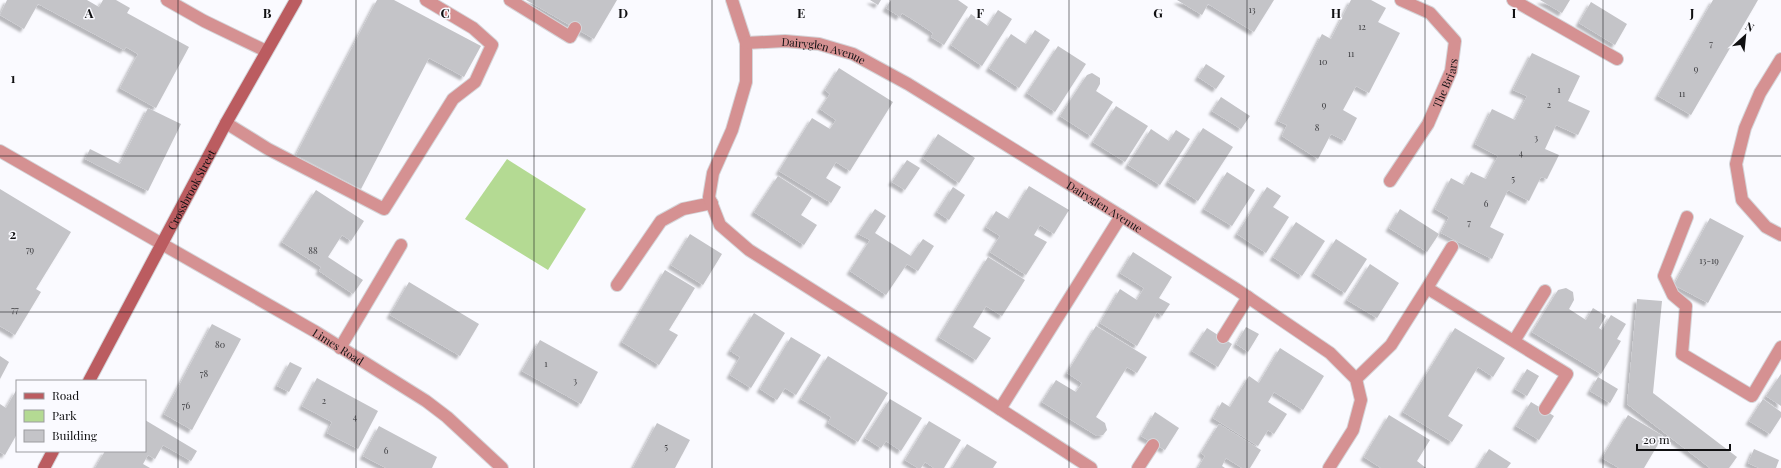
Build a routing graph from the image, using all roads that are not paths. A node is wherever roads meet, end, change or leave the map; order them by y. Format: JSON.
{"nodes":[{"id":1,"x":167,"y":0,"type":"edge"},
{"id":2,"x":296,"y":0,"type":"edge"},
{"id":3,"x":426,"y":0,"type":"edge"},
{"id":4,"x":510,"y":0,"type":"edge"},
{"id":5,"x":732,"y":0,"type":"edge"},
{"id":6,"x":1401,"y":0,"type":"edge"},
{"id":7,"x":1513,"y":0,"type":"edge"},
{"id":8,"x":575,"y":28,"type":"dead end"},
{"id":9,"x":746,"y":42,"type":"junction"},
{"id":10,"x":266,"y":51,"type":"junction"},
{"id":11,"x":1617,"y":59,"type":"dead end"},
{"id":12,"x":1781,"y":59,"type":"edge"},
{"id":13,"x":226,"y":123,"type":"junction"},
{"id":14,"x":0,"y":151,"type":"edge"},
{"id":15,"x":1390,"y":181,"type":"dead end"},
{"id":16,"x":712,"y":204,"type":"junction"},
{"id":17,"x":1121,"y":216,"type":"junction"},
{"id":18,"x":1687,"y":217,"type":"dead end"},
{"id":19,"x":1781,"y":235,"type":"edge"},
{"id":20,"x":162,"y":244,"type":"junction"},
{"id":21,"x":401,"y":245,"type":"dead end"},
{"id":22,"x":1452,"y":247,"type":"dead end"},
{"id":23,"x":617,"y":285,"type":"dead end"},
{"id":24,"x":1427,"y":288,"type":"junction"},
{"id":25,"x":1545,"y":290,"type":"dead end"},
{"id":26,"x":1248,"y":297,"type":"junction"},
{"id":27,"x":1223,"y":337,"type":"dead end"},
{"id":28,"x":1514,"y":341,"type":"junction"},
{"id":29,"x":1781,"y":347,"type":"edge"},
{"id":30,"x":340,"y":348,"type":"junction"},
{"id":31,"x":1356,"y":379,"type":"junction"},
{"id":32,"x":90,"y":380,"type":"edge"},
{"id":33,"x":1000,"y":409,"type":"junction"},
{"id":34,"x":1545,"y":409,"type":"dead end"},
{"id":35,"x":1153,"y":445,"type":"dead end"},
{"id":36,"x":52,"y":452,"type":"edge"},
{"id":37,"x":1332,"y":467,"type":"edge"},
{"id":38,"x":44,"y":468,"type":"edge"},
{"id":39,"x":502,"y":468,"type":"edge"},
{"id":40,"x":1090,"y":468,"type":"edge"},
{"id":41,"x":1138,"y":468,"type":"edge"}],
"edges":[{"from":1,"to":10,"type":"street"},
{"from":2,"to":10,"type":"main road","name":"Crossbrook Street"},
{"from":3,"to":13,"type":"street"},
{"from":4,"to":8,"type":"street"},
{"from":5,"to":9,"type":"street"},
{"from":6,"to":15,"type":"street","name":"The Briars"},
{"from":7,"to":11,"type":"street"},
{"from":9,"to":16,"type":"street"},
{"from":9,"to":17,"type":"street","name":"Dairyglen Avenue"},
{"from":10,"to":13,"type":"main road","name":"Crossbrook Street"},
{"from":12,"to":19,"type":"street"},
{"from":13,"to":20,"type":"main road","name":"Crossbrook Street"},
{"from":14,"to":20,"type":"street","name":"Limes Road"},
{"from":16,"to":23,"type":"street"},
{"from":16,"to":33,"type":"street"},
{"from":17,"to":26,"type":"street","name":"Dairyglen Avenue"},
{"from":17,"to":33,"type":"street"},
{"from":18,"to":29,"type":"street"},
{"from":20,"to":30,"type":"street","name":"Limes Road"},
{"from":20,"to":32,"type":"main road","name":"Crossbrook Street"},
{"from":21,"to":30,"type":"street"},
{"from":22,"to":24,"type":"street"},
{"from":24,"to":28,"type":"street"},
{"from":24,"to":31,"type":"street"},
{"from":25,"to":28,"type":"street"},
{"from":26,"to":27,"type":"street"},
{"from":26,"to":31,"type":"street","name":"Dairyglen Avenue"},
{"from":28,"to":34,"type":"street"},
{"from":30,"to":39,"type":"street","name":"Limes Road"},
{"from":31,"to":37,"type":"street","name":"Dairyglen Avenue"},
{"from":33,"to":40,"type":"street"},
{"from":35,"to":41,"type":"street"},
{"from":36,"to":38,"type":"main road"}]}
